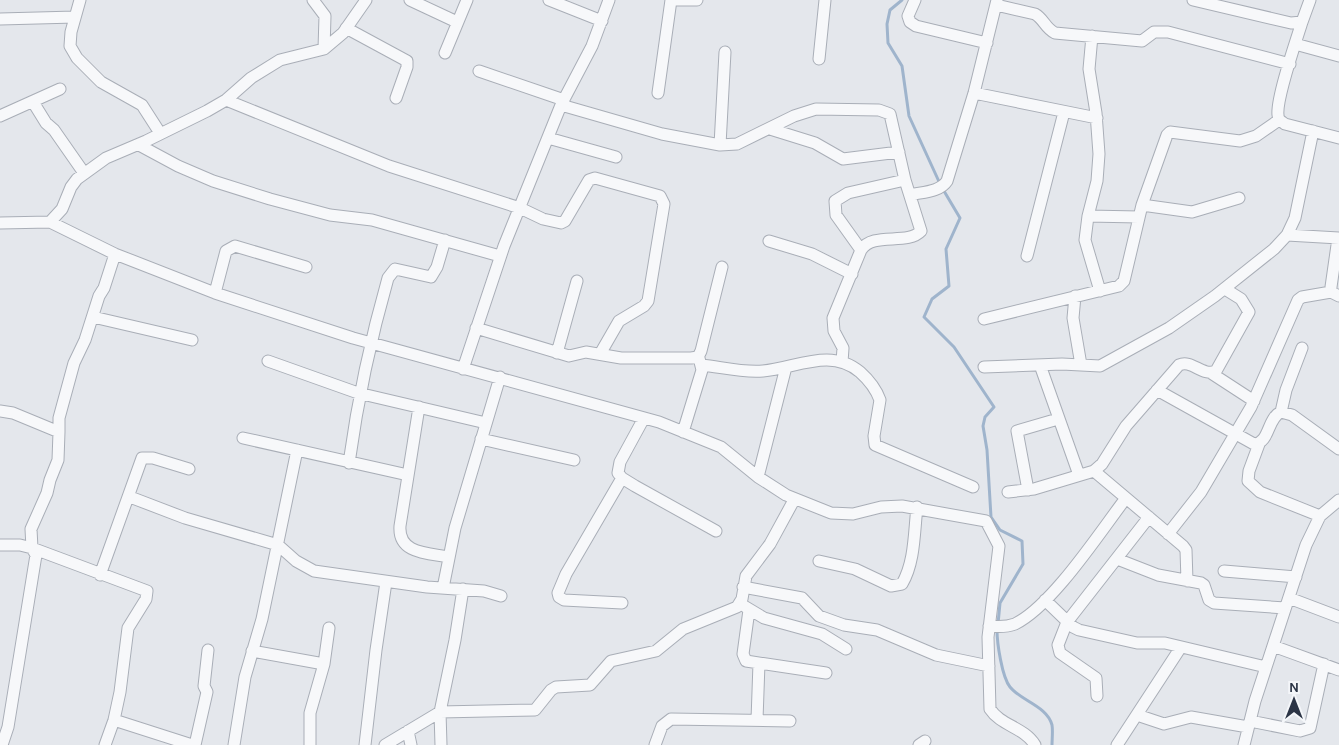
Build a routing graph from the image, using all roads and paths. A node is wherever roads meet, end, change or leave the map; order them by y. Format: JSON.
{"nodes":[{"id":1,"x":80,"y":0,"type":"edge"},
{"id":2,"x":313,"y":0,"type":"edge"},
{"id":3,"x":366,"y":0,"type":"edge"},
{"id":4,"x":410,"y":0,"type":"edge"},
{"id":5,"x":467,"y":0,"type":"edge"},
{"id":6,"x":549,"y":0,"type":"edge"},
{"id":7,"x":609,"y":0,"type":"edge"},
{"id":8,"x":671,"y":0,"type":"edge"},
{"id":9,"x":676,"y":0,"type":"edge"},
{"id":10,"x":697,"y":0,"type":"edge"},
{"id":11,"x":825,"y":0,"type":"edge"},
{"id":12,"x":915,"y":0,"type":"edge"},
{"id":13,"x":1193,"y":0,"type":"edge"},
{"id":14,"x":1310,"y":0,"type":"edge"},
{"id":15,"x":997,"y":2,"type":"edge"},
{"id":16,"x":75,"y":16,"type":"junction"},
{"id":17,"x":0,"y":19,"type":"edge"},
{"id":18,"x":602,"y":21,"type":"junction"},
{"id":19,"x":457,"y":22,"type":"junction"},
{"id":20,"x":1302,"y":22,"type":"junction"},
{"id":21,"x":346,"y":28,"type":"junction"},
{"id":22,"x":1092,"y":36,"type":"junction"},
{"id":23,"x":987,"y":43,"type":"junction"},
{"id":24,"x":1295,"y":44,"type":"junction"},
{"id":25,"x":324,"y":48,"type":"junction"},
{"id":26,"x":725,"y":52,"type":"dead end"},
{"id":27,"x":445,"y":53,"type":"dead end"},
{"id":28,"x":1339,"y":56,"type":"edge"},
{"id":29,"x":819,"y":59,"type":"dead end"},
{"id":30,"x":1290,"y":64,"type":"junction"},
{"id":31,"x":479,"y":71,"type":"dead end"},
{"id":32,"x":60,"y":89,"type":"dead end"},
{"id":33,"x":658,"y":93,"type":"dead end"},
{"id":34,"x":974,"y":93,"type":"junction"},
{"id":35,"x":396,"y":98,"type":"dead end"},
{"id":36,"x":226,"y":100,"type":"junction"},
{"id":37,"x":34,"y":102,"type":"junction"},
{"id":38,"x":562,"y":102,"type":"junction"},
{"id":39,"x":1064,"y":112,"type":"junction"},
{"id":40,"x":0,"y":116,"type":"edge"},
{"id":41,"x":1097,"y":118,"type":"junction"},
{"id":42,"x":1279,"y":120,"type":"junction"},
{"id":43,"x":770,"y":129,"type":"junction"},
{"id":44,"x":1313,"y":131,"type":"junction"},
{"id":45,"x":160,"y":133,"type":"junction"},
{"id":46,"x":548,"y":138,"type":"junction"},
{"id":47,"x":1339,"y":138,"type":"edge"},
{"id":48,"x":138,"y":145,"type":"junction"},
{"id":49,"x":720,"y":145,"type":"junction"},
{"id":50,"x":899,"y":152,"type":"junction"},
{"id":51,"x":616,"y":157,"type":"dead end"},
{"id":52,"x":84,"y":174,"type":"junction"},
{"id":53,"x":904,"y":180,"type":"junction"},
{"id":54,"x":910,"y":195,"type":"junction"},
{"id":55,"x":1239,"y":198,"type":"dead end"},
{"id":56,"x":1142,"y":205,"type":"junction"},
{"id":57,"x":520,"y":208,"type":"junction"},
{"id":58,"x":1088,"y":216,"type":"junction"},
{"id":59,"x":1140,"y":217,"type":"junction"},
{"id":60,"x":50,"y":222,"type":"junction"},
{"id":61,"x":0,"y":223,"type":"edge"},
{"id":62,"x":1287,"y":235,"type":"junction"},
{"id":63,"x":1339,"y":238,"type":"edge"},
{"id":64,"x":445,"y":240,"type":"junction"},
{"id":65,"x":769,"y":241,"type":"dead end"},
{"id":66,"x":861,"y":250,"type":"junction"},
{"id":67,"x":115,"y":254,"type":"junction"},
{"id":68,"x":500,"y":256,"type":"junction"},
{"id":69,"x":1027,"y":256,"type":"dead end"},
{"id":70,"x":306,"y":267,"type":"dead end"},
{"id":71,"x":722,"y":267,"type":"dead end"},
{"id":72,"x":1337,"y":268,"type":"edge"},
{"id":73,"x":852,"y":274,"type":"junction"},
{"id":74,"x":577,"y":281,"type":"dead end"},
{"id":75,"x":1225,"y":289,"type":"junction"},
{"id":76,"x":1100,"y":290,"type":"junction"},
{"id":77,"x":215,"y":293,"type":"junction"},
{"id":78,"x":1335,"y":294,"type":"edge"},
{"id":79,"x":1075,"y":296,"type":"junction"},
{"id":80,"x":93,"y":317,"type":"junction"},
{"id":81,"x":984,"y":319,"type":"dead end"},
{"id":82,"x":476,"y":328,"type":"junction"},
{"id":83,"x":192,"y":340,"type":"dead end"},
{"id":84,"x":370,"y":342,"type":"junction"},
{"id":85,"x":1302,"y":348,"type":"dead end"},
{"id":86,"x":557,"y":354,"type":"junction"},
{"id":87,"x":600,"y":354,"type":"junction"},
{"id":88,"x":268,"y":361,"type":"dead end"},
{"id":89,"x":700,"y":361,"type":"junction"},
{"id":90,"x":842,"y":362,"type":"junction"},
{"id":91,"x":1040,"y":365,"type":"junction"},
{"id":92,"x":1081,"y":365,"type":"junction"},
{"id":93,"x":786,"y":367,"type":"junction"},
{"id":94,"x":984,"y":368,"type":"dead end"},
{"id":95,"x":462,"y":369,"type":"junction"},
{"id":96,"x":1211,"y":373,"type":"junction"},
{"id":97,"x":500,"y":377,"type":"junction"},
{"id":98,"x":1157,"y":390,"type":"junction"},
{"id":99,"x":358,"y":393,"type":"junction"},
{"id":100,"x":1254,"y":401,"type":"junction"},
{"id":101,"x":419,"y":408,"type":"junction"},
{"id":102,"x":0,"y":411,"type":"edge"},
{"id":103,"x":1281,"y":412,"type":"junction"},
{"id":104,"x":644,"y":418,"type":"junction"},
{"id":105,"x":1058,"y":420,"type":"junction"},
{"id":106,"x":486,"y":423,"type":"junction"},
{"id":107,"x":59,"y":432,"type":"junction"},
{"id":108,"x":683,"y":432,"type":"junction"},
{"id":109,"x":1236,"y":436,"type":"junction"},
{"id":110,"x":243,"y":438,"type":"dead end"},
{"id":111,"x":481,"y":439,"type":"junction"},
{"id":112,"x":1259,"y":444,"type":"junction"},
{"id":113,"x":1339,"y":448,"type":"edge"},
{"id":114,"x":296,"y":450,"type":"junction"},
{"id":115,"x":574,"y":460,"type":"dead end"},
{"id":116,"x":349,"y":463,"type":"junction"},
{"id":117,"x":189,"y":469,"type":"dead end"},
{"id":118,"x":1094,"y":470,"type":"junction"},
{"id":119,"x":408,"y":475,"type":"junction"},
{"id":120,"x":1079,"y":475,"type":"junction"},
{"id":121,"x":758,"y":477,"type":"junction"},
{"id":122,"x":622,"y":478,"type":"junction"},
{"id":123,"x":973,"y":487,"type":"dead end"},
{"id":124,"x":1028,"y":490,"type":"junction"},
{"id":125,"x":1008,"y":492,"type":"dead end"},
{"id":126,"x":130,"y":497,"type":"junction"},
{"id":127,"x":1126,"y":498,"type":"junction"},
{"id":128,"x":794,"y":500,"type":"junction"},
{"id":129,"x":1339,"y":500,"type":"edge"},
{"id":130,"x":917,"y":508,"type":"junction"},
{"id":131,"x":1320,"y":516,"type":"junction"},
{"id":132,"x":1149,"y":518,"type":"junction"},
{"id":133,"x":716,"y":531,"type":"dead end"},
{"id":134,"x":1168,"y":534,"type":"junction"},
{"id":135,"x":0,"y":545,"type":"edge"},
{"id":136,"x":278,"y":545,"type":"junction"},
{"id":137,"x":32,"y":548,"type":"junction"},
{"id":138,"x":449,"y":557,"type":"junction"},
{"id":139,"x":1117,"y":559,"type":"junction"},
{"id":140,"x":819,"y":561,"type":"dead end"},
{"id":141,"x":1224,"y":571,"type":"dead end"},
{"id":142,"x":100,"y":575,"type":"junction"},
{"id":143,"x":1296,"y":577,"type":"junction"},
{"id":144,"x":1187,"y":581,"type":"junction"},
{"id":145,"x":386,"y":582,"type":"junction"},
{"id":146,"x":743,"y":587,"type":"junction"},
{"id":147,"x":443,"y":588,"type":"junction"},
{"id":148,"x":463,"y":589,"type":"junction"},
{"id":149,"x":501,"y":596,"type":"dead end"},
{"id":150,"x":1045,"y":600,"type":"junction"},
{"id":151,"x":622,"y":603,"type":"dead end"},
{"id":152,"x":1287,"y":603,"type":"junction"},
{"id":153,"x":744,"y":607,"type":"junction"},
{"id":154,"x":1339,"y":617,"type":"edge"},
{"id":155,"x":1067,"y":622,"type":"junction"},
{"id":156,"x":991,"y":626,"type":"junction"},
{"id":157,"x":329,"y":628,"type":"dead end"},
{"id":158,"x":1273,"y":646,"type":"junction"},
{"id":159,"x":1181,"y":647,"type":"junction"},
{"id":160,"x":208,"y":650,"type":"dead end"},
{"id":161,"x":846,"y":650,"type":"dead end"},
{"id":162,"x":252,"y":651,"type":"junction"},
{"id":163,"x":759,"y":663,"type":"junction"},
{"id":164,"x":324,"y":664,"type":"junction"},
{"id":165,"x":1324,"y":664,"type":"junction"},
{"id":166,"x":989,"y":666,"type":"junction"},
{"id":167,"x":1266,"y":667,"type":"junction"},
{"id":168,"x":1339,"y":670,"type":"edge"},
{"id":169,"x":826,"y":673,"type":"dead end"},
{"id":170,"x":1097,"y":696,"type":"dead end"},
{"id":171,"x":440,"y":712,"type":"junction"},
{"id":172,"x":1137,"y":715,"type":"junction"},
{"id":173,"x":114,"y":720,"type":"junction"},
{"id":174,"x":757,"y":720,"type":"junction"},
{"id":175,"x":790,"y":720,"type":"dead end"},
{"id":176,"x":1249,"y":724,"type":"junction"},
{"id":177,"x":408,"y":731,"type":"junction"},
{"id":178,"x":2,"y":745,"type":"edge"},
{"id":179,"x":105,"y":745,"type":"edge"},
{"id":180,"x":192,"y":745,"type":"edge"},
{"id":181,"x":195,"y":745,"type":"edge"},
{"id":182,"x":234,"y":745,"type":"edge"},
{"id":183,"x":310,"y":745,"type":"edge"},
{"id":184,"x":365,"y":745,"type":"edge"},
{"id":185,"x":385,"y":745,"type":"edge"},
{"id":186,"x":411,"y":745,"type":"edge"},
{"id":187,"x":440,"y":745,"type":"edge"},
{"id":188,"x":654,"y":745,"type":"edge"},
{"id":189,"x":1035,"y":745,"type":"edge"},
{"id":190,"x":1117,"y":745,"type":"edge"},
{"id":191,"x":1244,"y":745,"type":"edge"}],
"edges":[{"from":1,"to":16,"type":"street"},
{"from":2,"to":25,"type":"street"},
{"from":3,"to":21,"type":"street"},
{"from":4,"to":19,"type":"street"},
{"from":5,"to":19,"type":"street"},
{"from":6,"to":18,"type":"street"},
{"from":7,"to":18,"type":"street"},
{"from":8,"to":33,"type":"street"},
{"from":9,"to":10,"type":"street"},
{"from":11,"to":29,"type":"street"},
{"from":12,"to":23,"type":"street"},
{"from":13,"to":20,"type":"street"},
{"from":14,"to":20,"type":"street"},
{"from":15,"to":22,"type":"street"},
{"from":15,"to":23,"type":"street"},
{"from":16,"to":17,"type":"street"},
{"from":16,"to":45,"type":"street"},
{"from":18,"to":38,"type":"street"},
{"from":19,"to":27,"type":"street"},
{"from":20,"to":24,"type":"street"},
{"from":21,"to":25,"type":"street"},
{"from":21,"to":35,"type":"street"},
{"from":22,"to":30,"type":"street"},
{"from":22,"to":41,"type":"street"},
{"from":23,"to":34,"type":"street"},
{"from":24,"to":28,"type":"street"},
{"from":24,"to":30,"type":"street"},
{"from":25,"to":36,"type":"street"},
{"from":26,"to":49,"type":"street"},
{"from":30,"to":42,"type":"street"},
{"from":31,"to":38,"type":"street"},
{"from":32,"to":37,"type":"street"},
{"from":34,"to":39,"type":"street"},
{"from":34,"to":54,"type":"street"},
{"from":36,"to":45,"type":"street"},
{"from":36,"to":57,"type":"street"},
{"from":37,"to":40,"type":"street"},
{"from":37,"to":52,"type":"street"},
{"from":38,"to":46,"type":"street"},
{"from":38,"to":49,"type":"street"},
{"from":39,"to":41,"type":"street"},
{"from":39,"to":69,"type":"street"},
{"from":41,"to":58,"type":"street"},
{"from":42,"to":44,"type":"street"},
{"from":42,"to":56,"type":"street"},
{"from":43,"to":49,"type":"street"},
{"from":43,"to":50,"type":"street"},
{"from":43,"to":50,"type":"street"},
{"from":44,"to":47,"type":"street"},
{"from":44,"to":62,"type":"street"},
{"from":45,"to":48,"type":"street"},
{"from":46,"to":51,"type":"street"},
{"from":46,"to":57,"type":"street"},
{"from":48,"to":52,"type":"street"},
{"from":48,"to":64,"type":"street"},
{"from":50,"to":53,"type":"street"},
{"from":52,"to":60,"type":"street"},
{"from":53,"to":54,"type":"street"},
{"from":53,"to":66,"type":"street"},
{"from":54,"to":66,"type":"street"},
{"from":55,"to":56,"type":"street"},
{"from":56,"to":59,"type":"street"},
{"from":57,"to":68,"type":"street"},
{"from":57,"to":87,"type":"street"},
{"from":58,"to":59,"type":"street"},
{"from":58,"to":76,"type":"street"},
{"from":59,"to":76,"type":"street"},
{"from":60,"to":61,"type":"street"},
{"from":60,"to":67,"type":"street"},
{"from":62,"to":63,"type":"street"},
{"from":62,"to":75,"type":"street"},
{"from":63,"to":72,"type":"street"},
{"from":64,"to":68,"type":"street"},
{"from":64,"to":84,"type":"street"},
{"from":65,"to":73,"type":"street"},
{"from":66,"to":73,"type":"street"},
{"from":67,"to":77,"type":"street"},
{"from":67,"to":80,"type":"street"},
{"from":68,"to":82,"type":"street"},
{"from":70,"to":77,"type":"street"},
{"from":71,"to":89,"type":"street"},
{"from":72,"to":78,"type":"street"},
{"from":73,"to":90,"type":"street"},
{"from":74,"to":86,"type":"street"},
{"from":75,"to":92,"type":"street"},
{"from":75,"to":96,"type":"street"},
{"from":76,"to":79,"type":"street"},
{"from":77,"to":84,"type":"street"},
{"from":78,"to":100,"type":"street"},
{"from":79,"to":81,"type":"street"},
{"from":79,"to":92,"type":"street"},
{"from":80,"to":83,"type":"street"},
{"from":80,"to":107,"type":"street"},
{"from":82,"to":86,"type":"street"},
{"from":82,"to":95,"type":"street"},
{"from":84,"to":95,"type":"street"},
{"from":84,"to":99,"type":"street"},
{"from":85,"to":103,"type":"street"},
{"from":86,"to":87,"type":"street"},
{"from":87,"to":89,"type":"street"},
{"from":88,"to":99,"type":"street"},
{"from":89,"to":93,"type":"street"},
{"from":89,"to":108,"type":"street"},
{"from":90,"to":93,"type":"street"},
{"from":90,"to":123,"type":"street"},
{"from":91,"to":92,"type":"street"},
{"from":91,"to":94,"type":"street"},
{"from":91,"to":105,"type":"street"},
{"from":93,"to":121,"type":"street"},
{"from":95,"to":97,"type":"street"},
{"from":96,"to":98,"type":"street"},
{"from":96,"to":100,"type":"street"},
{"from":97,"to":104,"type":"street"},
{"from":97,"to":106,"type":"street"},
{"from":98,"to":109,"type":"street"},
{"from":98,"to":118,"type":"street"},
{"from":99,"to":101,"type":"street"},
{"from":99,"to":116,"type":"street"},
{"from":100,"to":109,"type":"street"},
{"from":101,"to":106,"type":"street"},
{"from":101,"to":119,"type":"street"},
{"from":102,"to":107,"type":"street"},
{"from":103,"to":112,"type":"street"},
{"from":103,"to":113,"type":"street"},
{"from":104,"to":108,"type":"street"},
{"from":104,"to":122,"type":"street"},
{"from":105,"to":120,"type":"street"},
{"from":105,"to":124,"type":"street"},
{"from":106,"to":111,"type":"street"},
{"from":107,"to":137,"type":"street"},
{"from":108,"to":121,"type":"street"},
{"from":109,"to":112,"type":"street"},
{"from":109,"to":134,"type":"street"},
{"from":110,"to":114,"type":"street"},
{"from":111,"to":115,"type":"street"},
{"from":111,"to":138,"type":"street"},
{"from":112,"to":131,"type":"street"},
{"from":114,"to":116,"type":"street"},
{"from":114,"to":136,"type":"street"},
{"from":116,"to":119,"type":"street"},
{"from":117,"to":126,"type":"street"},
{"from":118,"to":120,"type":"street"},
{"from":118,"to":127,"type":"street"},
{"from":119,"to":138,"type":"street"},
{"from":120,"to":124,"type":"street"},
{"from":121,"to":128,"type":"street"},
{"from":122,"to":133,"type":"street"},
{"from":122,"to":151,"type":"street"},
{"from":124,"to":125,"type":"street"},
{"from":126,"to":136,"type":"street"},
{"from":126,"to":142,"type":"street"},
{"from":127,"to":132,"type":"street"},
{"from":127,"to":150,"type":"street"},
{"from":128,"to":130,"type":"street"},
{"from":128,"to":146,"type":"street"},
{"from":129,"to":131,"type":"street"},
{"from":130,"to":140,"type":"street"},
{"from":130,"to":156,"type":"street"},
{"from":131,"to":143,"type":"street"},
{"from":132,"to":134,"type":"street"},
{"from":132,"to":139,"type":"street"},
{"from":134,"to":144,"type":"street"},
{"from":135,"to":137,"type":"street"},
{"from":136,"to":145,"type":"street"},
{"from":136,"to":162,"type":"street"},
{"from":137,"to":142,"type":"street"},
{"from":137,"to":178,"type":"street"},
{"from":138,"to":147,"type":"street"},
{"from":139,"to":144,"type":"street"},
{"from":139,"to":155,"type":"street"},
{"from":141,"to":143,"type":"street"},
{"from":142,"to":173,"type":"street"},
{"from":143,"to":152,"type":"street"},
{"from":144,"to":152,"type":"street"},
{"from":145,"to":147,"type":"street"},
{"from":145,"to":184,"type":"street"},
{"from":146,"to":153,"type":"street"},
{"from":146,"to":166,"type":"street"},
{"from":147,"to":148,"type":"street"},
{"from":148,"to":149,"type":"street"},
{"from":148,"to":171,"type":"street"},
{"from":150,"to":155,"type":"street"},
{"from":150,"to":156,"type":"street"},
{"from":152,"to":154,"type":"street"},
{"from":152,"to":158,"type":"street"},
{"from":153,"to":161,"type":"street"},
{"from":153,"to":163,"type":"street"},
{"from":153,"to":171,"type":"street"},
{"from":155,"to":159,"type":"street"},
{"from":155,"to":170,"type":"street"},
{"from":156,"to":166,"type":"street"},
{"from":157,"to":164,"type":"street"},
{"from":158,"to":165,"type":"street"},
{"from":158,"to":167,"type":"street"},
{"from":159,"to":167,"type":"street"},
{"from":159,"to":172,"type":"street"},
{"from":160,"to":181,"type":"street"},
{"from":162,"to":164,"type":"street"},
{"from":162,"to":182,"type":"street"},
{"from":163,"to":169,"type":"street"},
{"from":163,"to":174,"type":"street"},
{"from":164,"to":183,"type":"street"},
{"from":165,"to":168,"type":"street"},
{"from":165,"to":176,"type":"street"},
{"from":166,"to":189,"type":"street"},
{"from":167,"to":176,"type":"street"},
{"from":171,"to":177,"type":"street"},
{"from":171,"to":187,"type":"street"},
{"from":172,"to":176,"type":"street"},
{"from":172,"to":190,"type":"street"},
{"from":173,"to":179,"type":"street"},
{"from":173,"to":180,"type":"street"},
{"from":174,"to":175,"type":"street"},
{"from":174,"to":188,"type":"street"},
{"from":176,"to":191,"type":"street"},
{"from":177,"to":185,"type":"street"},
{"from":177,"to":186,"type":"street"}]}
